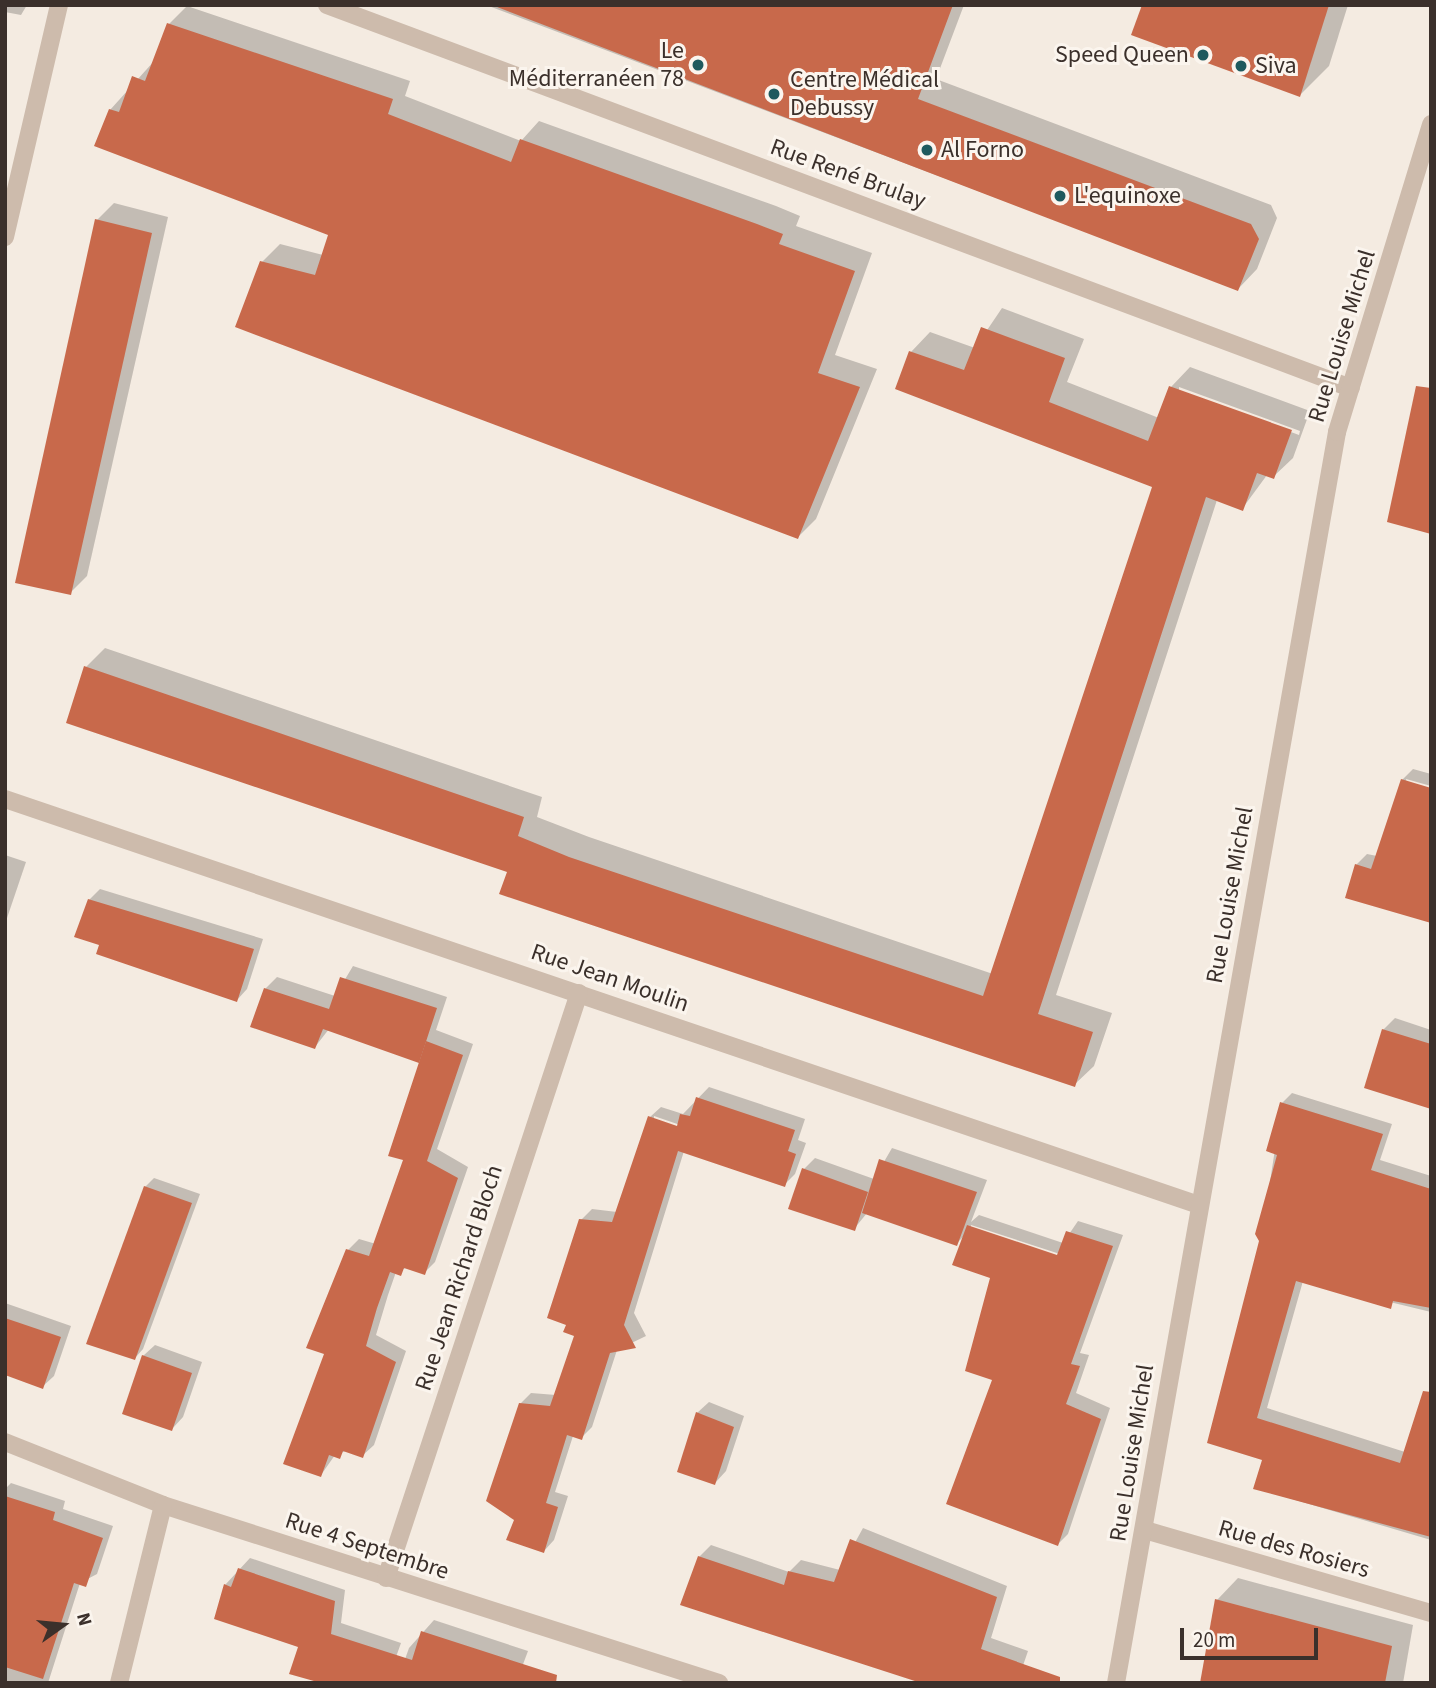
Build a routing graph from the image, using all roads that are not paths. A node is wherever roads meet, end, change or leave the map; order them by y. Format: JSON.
{"nodes":[{"id":1,"x":59,"y":5,"type":"edge"},
{"id":2,"x":327,"y":5,"type":"edge"},
{"id":3,"x":1431,"y":124,"type":"edge"},
{"id":4,"x":5,"y":237,"type":"edge"},
{"id":5,"x":1351,"y":388,"type":"junction"},
{"id":6,"x":5,"y":799,"type":"edge"},
{"id":7,"x":579,"y":993,"type":"junction"},
{"id":8,"x":1199,"y":1205,"type":"junction"},
{"id":9,"x":5,"y":1442,"type":"edge"},
{"id":10,"x":163,"y":1506,"type":"junction"},
{"id":11,"x":1145,"y":1530,"type":"junction"},
{"id":12,"x":386,"y":1578,"type":"junction"},
{"id":13,"x":1431,"y":1613,"type":"edge"},
{"id":14,"x":119,"y":1683,"type":"edge"},
{"id":15,"x":719,"y":1683,"type":"edge"},
{"id":16,"x":1116,"y":1683,"type":"edge"}],
"edges":[{"from":1,"to":4,"type":"street"},
{"from":2,"to":5,"type":"street","name":"Rue René Brulay"},
{"from":3,"to":5,"type":"street","name":"Rue Louise Michel"},
{"from":5,"to":8,"type":"street","name":"Rue Louise Michel"},
{"from":6,"to":7,"type":"street","name":"Rue Jean Moulin"},
{"from":7,"to":8,"type":"street","name":"Rue Jean Moulin"},
{"from":7,"to":12,"type":"street","name":"Rue Jean Richard Bloch"},
{"from":8,"to":11,"type":"street","name":"Rue Louise Michel"},
{"from":9,"to":10,"type":"street","name":"Rue 4 Septembre"},
{"from":10,"to":12,"type":"street","name":"Rue 4 Septembre"},
{"from":10,"to":14,"type":"street"},
{"from":11,"to":13,"type":"street","name":"Rue des Rosiers"},
{"from":11,"to":16,"type":"street","name":"Rue Louise Michel"},
{"from":12,"to":15,"type":"street","name":"Rue 4 Septembre"}]}
